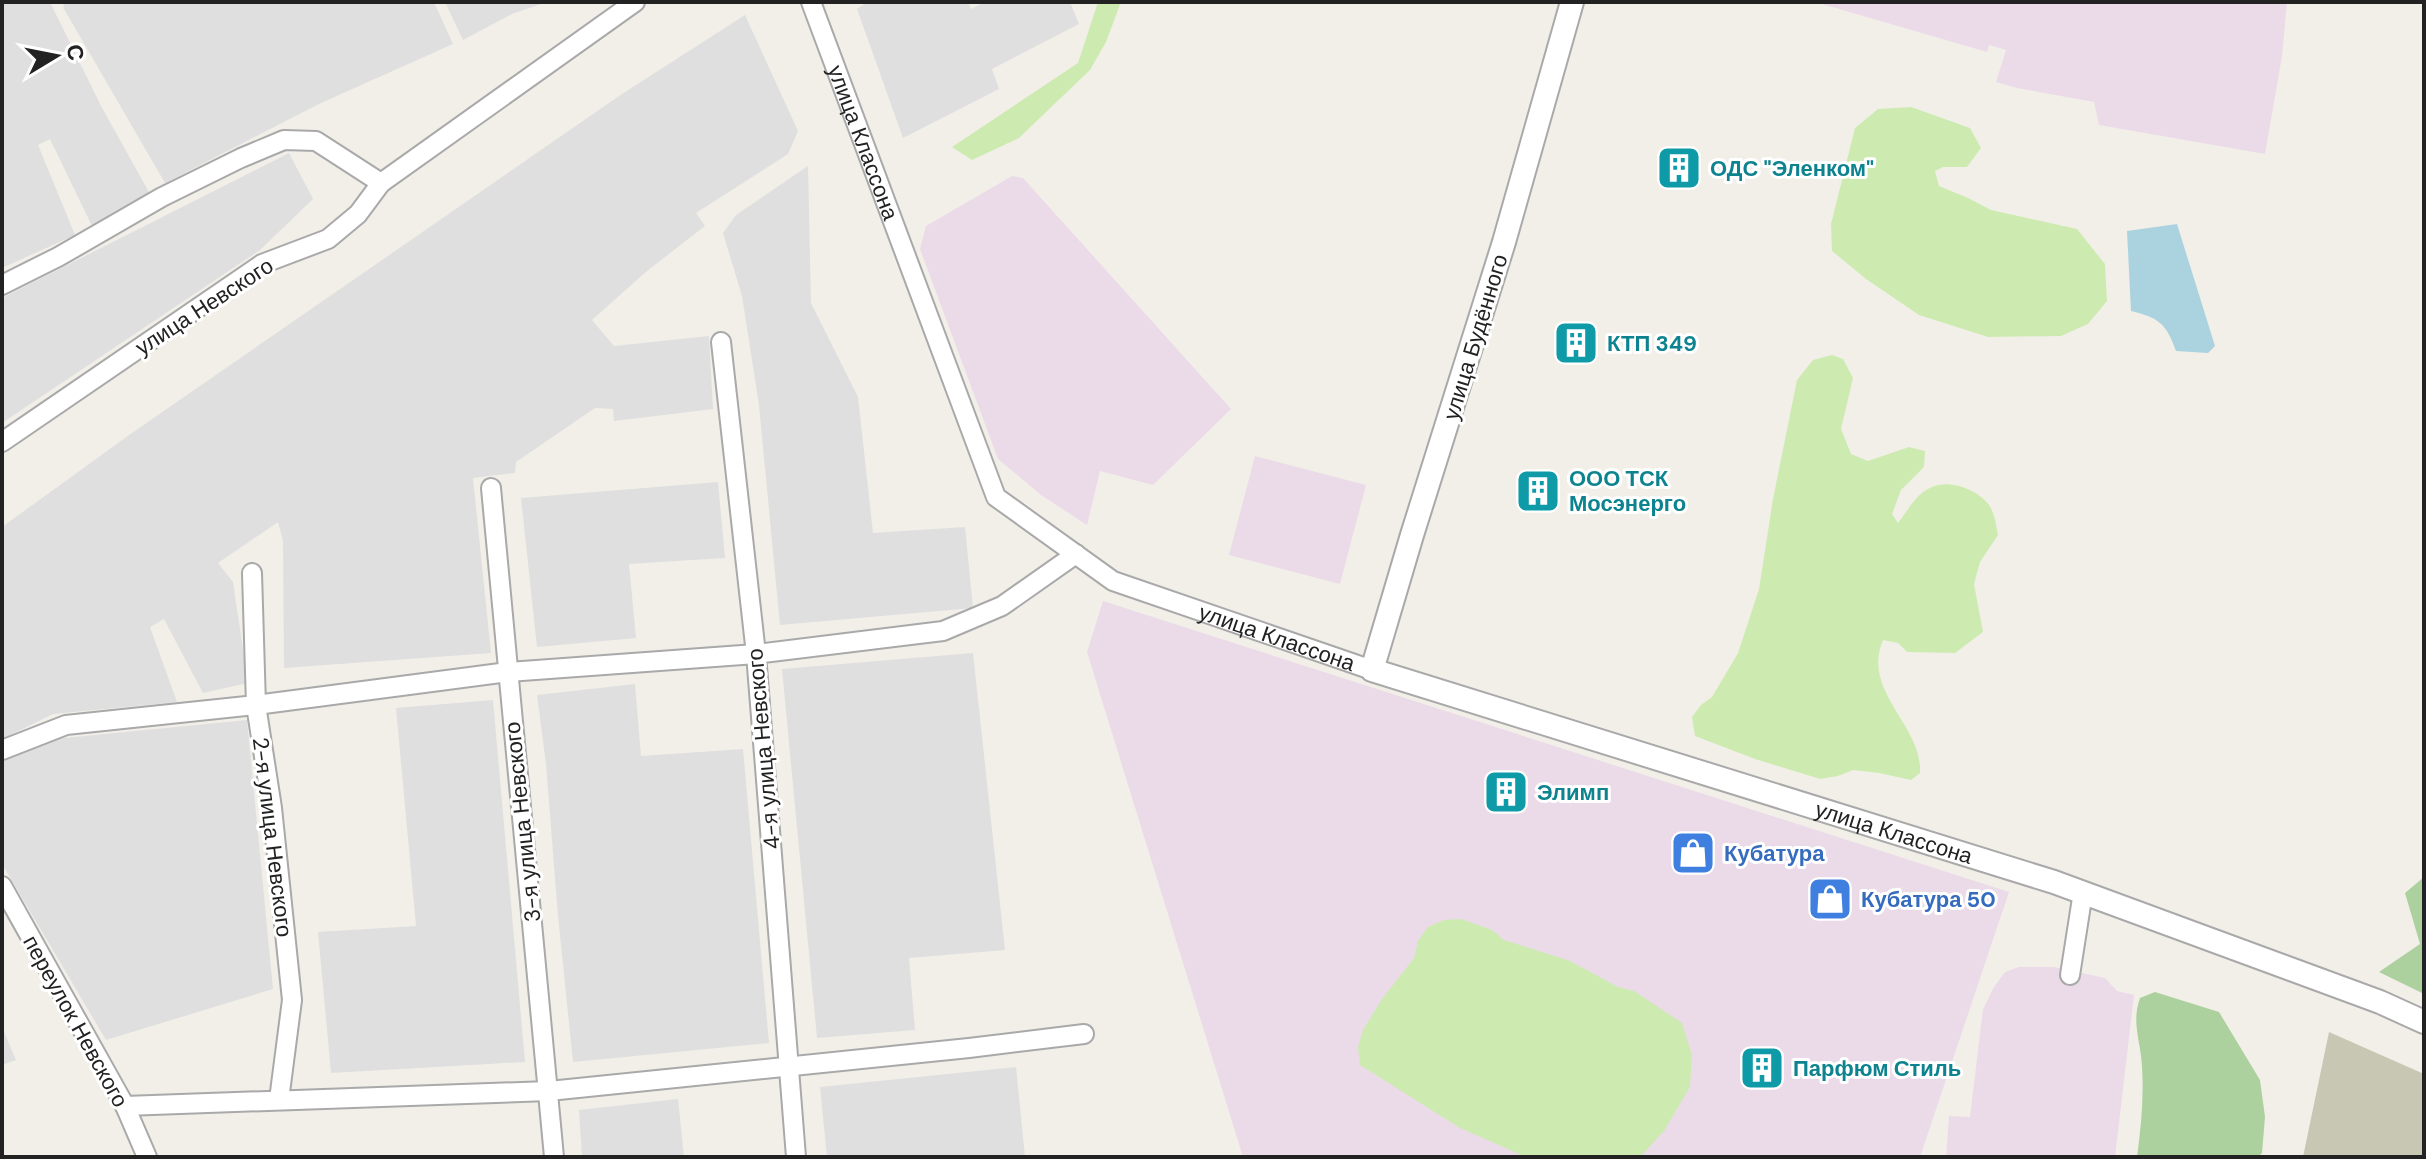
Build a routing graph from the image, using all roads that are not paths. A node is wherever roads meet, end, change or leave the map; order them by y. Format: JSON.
{"nodes":[{"id":1,"x":635,"y":2,"type":"edge"},
{"id":2,"x":811,"y":2,"type":"edge"},
{"id":3,"x":1572,"y":2,"type":"edge"},
{"id":4,"x":381,"y":183,"type":"junction"},
{"id":5,"x":2,"y":285,"type":"edge"},
{"id":6,"x":721,"y":342,"type":"dead end"},
{"id":7,"x":2,"y":442,"type":"edge"},
{"id":8,"x":491,"y":488,"type":"dead end"},
{"id":9,"x":1076,"y":554,"type":"junction"},
{"id":10,"x":252,"y":573,"type":"dead end"},
{"id":11,"x":756,"y":654,"type":"junction"},
{"id":12,"x":1372,"y":670,"type":"junction"},
{"id":13,"x":508,"y":672,"type":"junction"},
{"id":14,"x":256,"y":705,"type":"junction"},
{"id":15,"x":2,"y":750,"type":"edge"},
{"id":16,"x":2,"y":886,"type":"edge"},
{"id":17,"x":2083,"y":892,"type":"junction"},
{"id":18,"x":2070,"y":975,"type":"dead end"},
{"id":19,"x":2424,"y":1022,"type":"edge"},
{"id":20,"x":1084,"y":1034,"type":"dead end"},
{"id":21,"x":788,"y":1066,"type":"junction"},
{"id":22,"x":549,"y":1091,"type":"junction"},
{"id":23,"x":279,"y":1100,"type":"junction"},
{"id":24,"x":125,"y":1106,"type":"junction"},
{"id":25,"x":147,"y":1157,"type":"edge"},
{"id":26,"x":554,"y":1157,"type":"edge"},
{"id":27,"x":796,"y":1157,"type":"edge"}],
"edges":[{"from":1,"to":4,"type":"street","name":"улица Невского"},
{"from":2,"to":9,"type":"street","name":"улица Классона"},
{"from":3,"to":12,"type":"street","name":"улица Будённого"},
{"from":4,"to":5,"type":"street"},
{"from":4,"to":7,"type":"street","name":"улица Невского"},
{"from":6,"to":11,"type":"street","name":"4-я улица Невского"},
{"from":8,"to":13,"type":"street","name":"3-я улица Невского"},
{"from":9,"to":11,"type":"street"},
{"from":9,"to":12,"type":"street","name":"улица Классона"},
{"from":10,"to":14,"type":"street","name":"2-я улица Невского"},
{"from":11,"to":13,"type":"street"},
{"from":11,"to":21,"type":"street","name":"4-я улица Невского"},
{"from":12,"to":17,"type":"street","name":"улица Классона"},
{"from":13,"to":14,"type":"street"},
{"from":13,"to":22,"type":"street","name":"3-я улица Невского"},
{"from":14,"to":15,"type":"street"},
{"from":14,"to":23,"type":"street","name":"2-я улица Невского"},
{"from":16,"to":24,"type":"street","name":"переулок Невского"},
{"from":17,"to":18,"type":"street"},
{"from":17,"to":19,"type":"street","name":"улица Классона"},
{"from":20,"to":21,"type":"street"},
{"from":21,"to":22,"type":"street"},
{"from":21,"to":27,"type":"street","name":"4-я улица Невского"},
{"from":22,"to":23,"type":"street"},
{"from":22,"to":26,"type":"street","name":"3-я улица Невского"},
{"from":23,"to":24,"type":"street"},
{"from":24,"to":25,"type":"street","name":"переулок Невского"}]}
